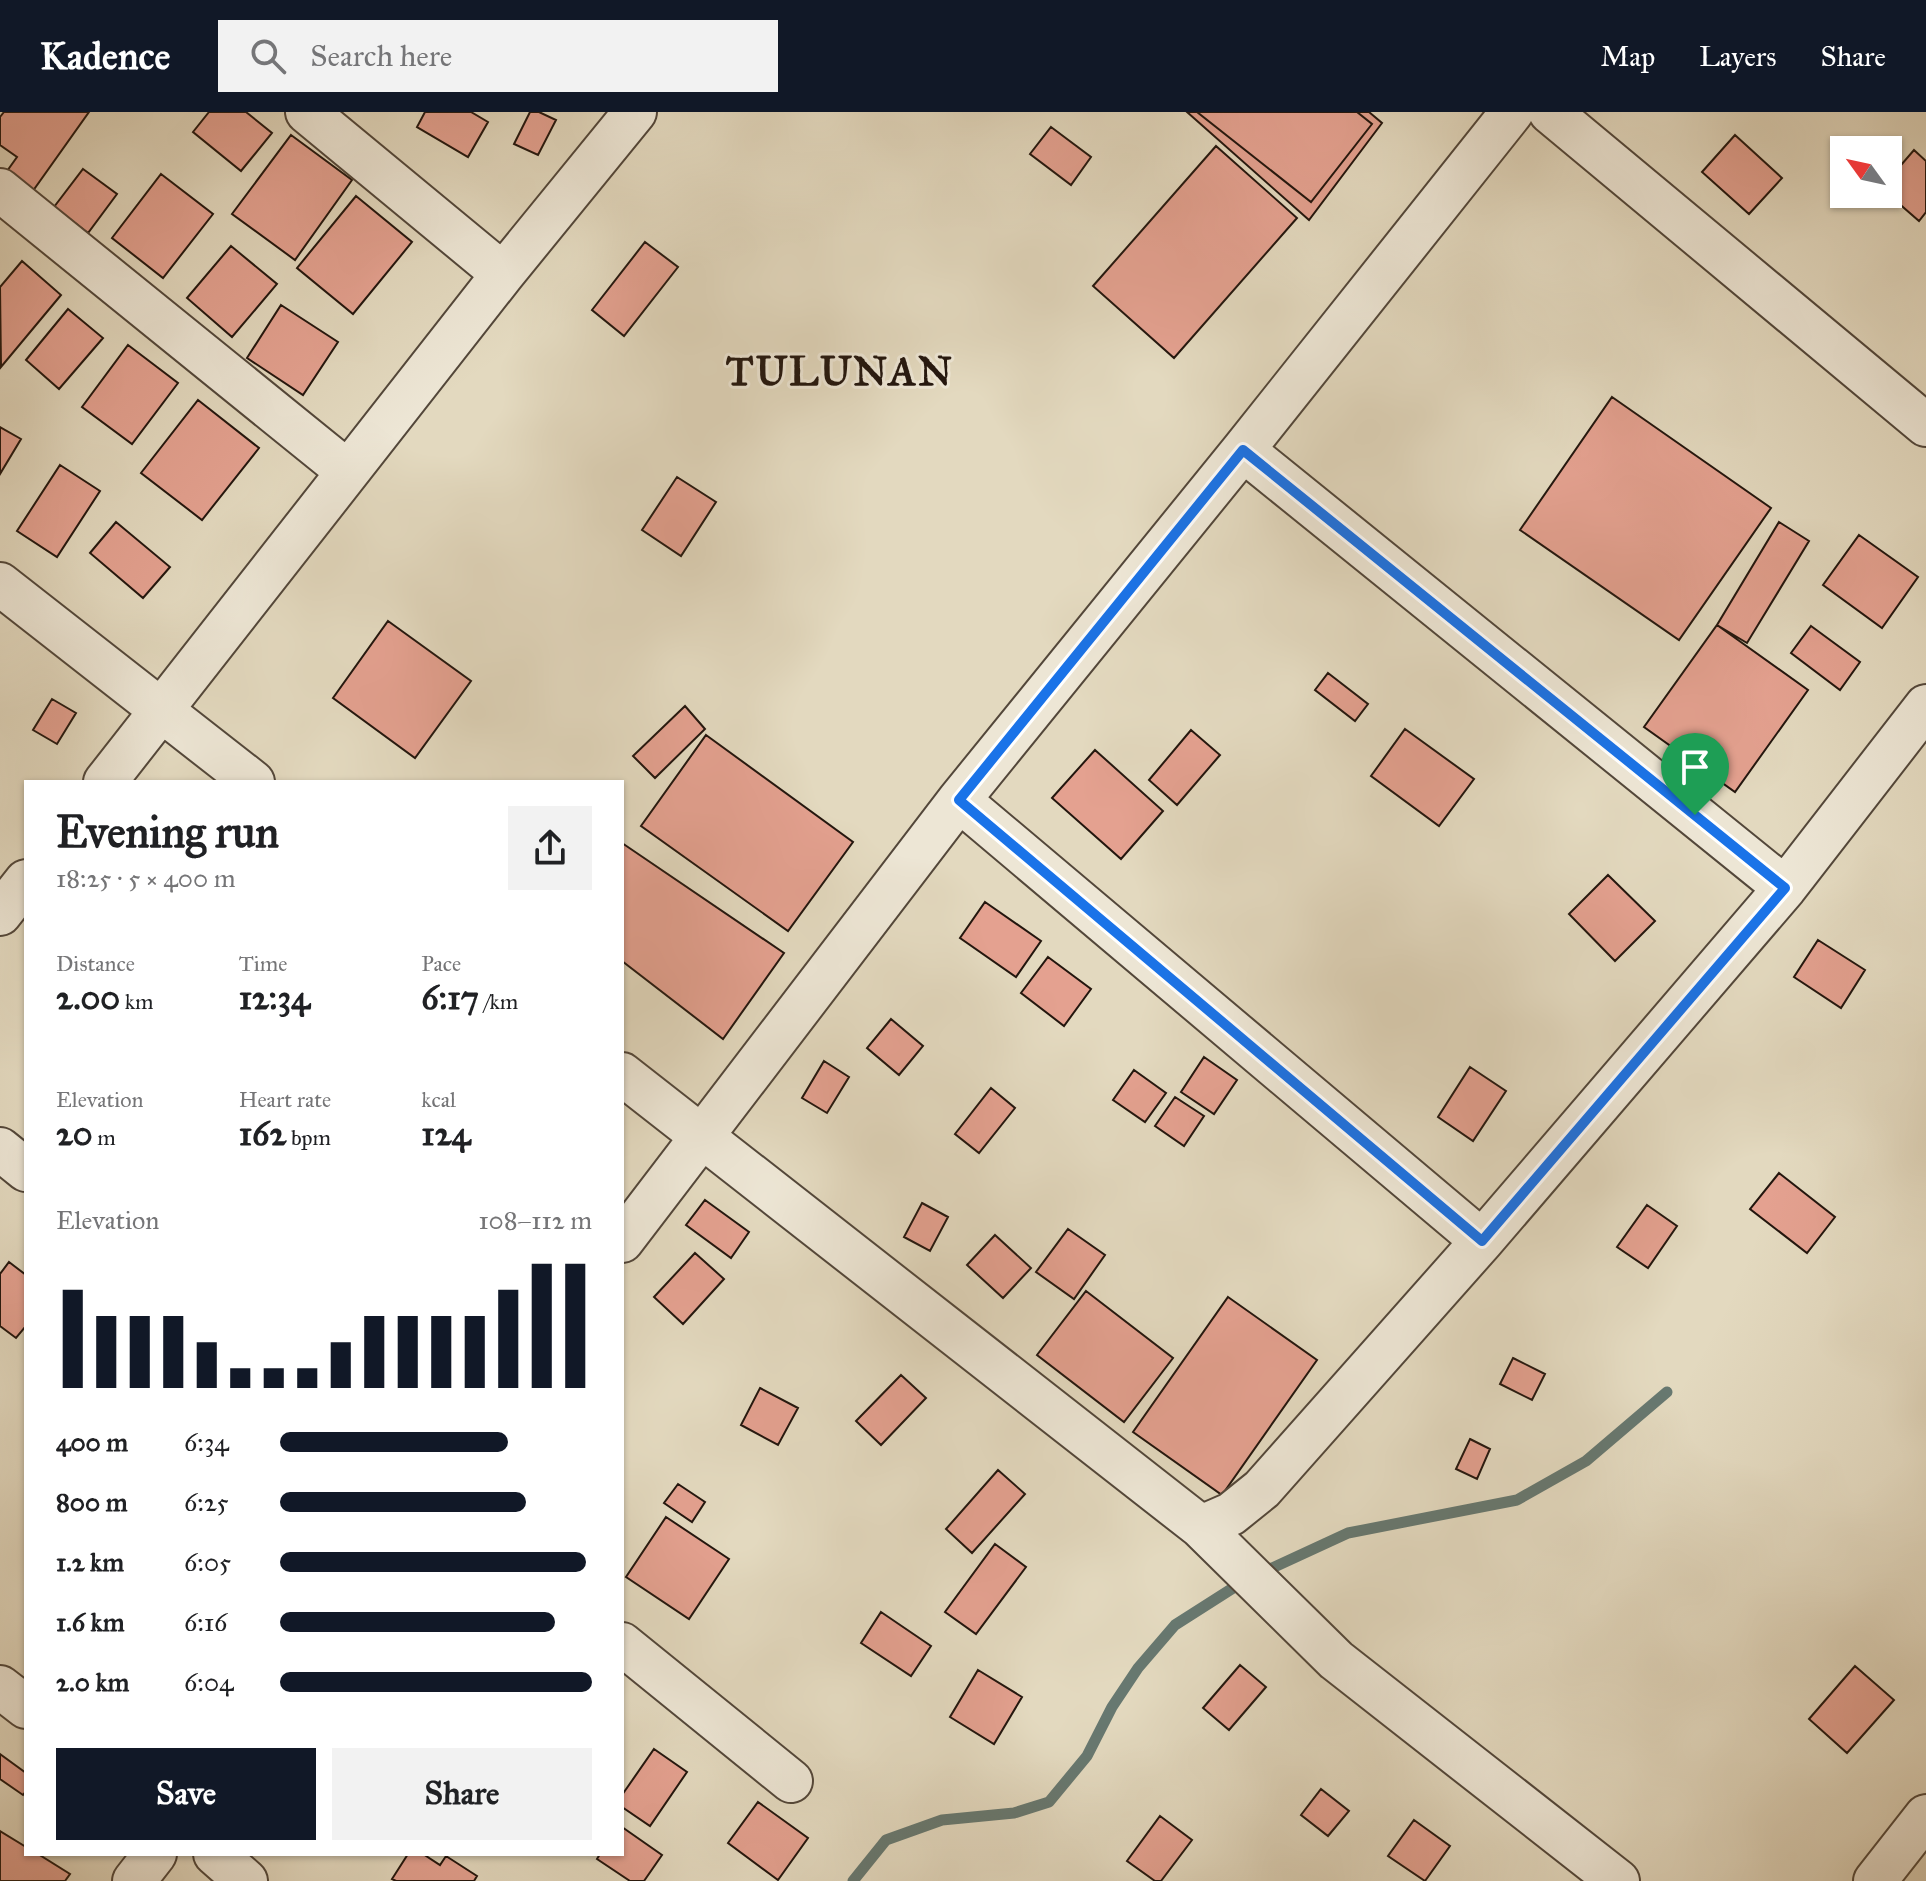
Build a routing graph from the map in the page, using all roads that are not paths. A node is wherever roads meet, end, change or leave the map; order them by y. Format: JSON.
{"nodes":[{"id":1,"x":307,"y":112,"type":"edge"},
{"id":2,"x":635,"y":112,"type":"edge"},
{"id":3,"x":1512,"y":112,"type":"edge"},
{"id":4,"x":1550,"y":112,"type":"edge"},
{"id":5,"x":0,"y":190,"type":"edge"},
{"id":6,"x":503,"y":274,"type":"junction"},
{"id":7,"x":1926,"y":425,"type":"edge"},
{"id":8,"x":1243,"y":450,"type":"junction"},
{"id":9,"x":347,"y":471,"type":"junction"},
{"id":10,"x":0,"y":584,"type":"edge"},
{"id":11,"x":1926,"y":706,"type":"edge"},
{"id":12,"x":162,"y":710,"type":"junction"},
{"id":13,"x":107,"y":780,"type":"edge"},
{"id":14,"x":250,"y":780,"type":"edge"},
{"id":15,"x":959,"y":800,"type":"junction"},
{"id":16,"x":24,"y":884,"type":"edge"},
{"id":17,"x":1785,"y":888,"type":"junction"},
{"id":18,"x":0,"y":914,"type":"edge"},
{"id":19,"x":624,"y":1076,"type":"edge"},
{"id":20,"x":701,"y":1137,"type":"junction"},
{"id":21,"x":0,"y":1149,"type":"edge"},
{"id":22,"x":24,"y":1168,"type":"edge"},
{"id":23,"x":624,"y":1238,"type":"edge"},
{"id":24,"x":1482,"y":1241,"type":"junction"},
{"id":25,"x":1201,"y":1527,"type":"junction"},
{"id":26,"x":624,"y":1646,"type":"edge"},
{"id":27,"x":0,"y":1687,"type":"edge"},
{"id":28,"x":24,"y":1705,"type":"edge"},
{"id":29,"x":791,"y":1781,"type":"dead end"},
{"id":30,"x":1926,"y":1816,"type":"edge"},
{"id":31,"x":153,"y":1856,"type":"edge"},
{"id":32,"x":217,"y":1856,"type":"edge"},
{"id":33,"x":134,"y":1881,"type":"edge"},
{"id":34,"x":246,"y":1881,"type":"edge"},
{"id":35,"x":1618,"y":1881,"type":"edge"},
{"id":36,"x":1875,"y":1881,"type":"edge"}],
"edges":[{"from":1,"to":6,"type":"street"},
{"from":2,"to":6,"type":"street"},
{"from":3,"to":8,"type":"street"},
{"from":4,"to":7,"type":"street"},
{"from":5,"to":9,"type":"street"},
{"from":6,"to":9,"type":"street"},
{"from":8,"to":15,"type":"street"},
{"from":8,"to":17,"type":"street"},
{"from":9,"to":12,"type":"street"},
{"from":10,"to":12,"type":"street"},
{"from":11,"to":17,"type":"street"},
{"from":12,"to":13,"type":"street"},
{"from":12,"to":14,"type":"street"},
{"from":15,"to":20,"type":"street"},
{"from":15,"to":24,"type":"street"},
{"from":16,"to":18,"type":"street"},
{"from":17,"to":24,"type":"street"},
{"from":19,"to":20,"type":"street"},
{"from":20,"to":23,"type":"street"},
{"from":20,"to":25,"type":"street"},
{"from":21,"to":22,"type":"street"},
{"from":24,"to":25,"type":"street"},
{"from":25,"to":35,"type":"street"},
{"from":26,"to":29,"type":"street"},
{"from":27,"to":28,"type":"street"},
{"from":30,"to":36,"type":"street"},
{"from":31,"to":33,"type":"street"},
{"from":32,"to":34,"type":"street"}]}
